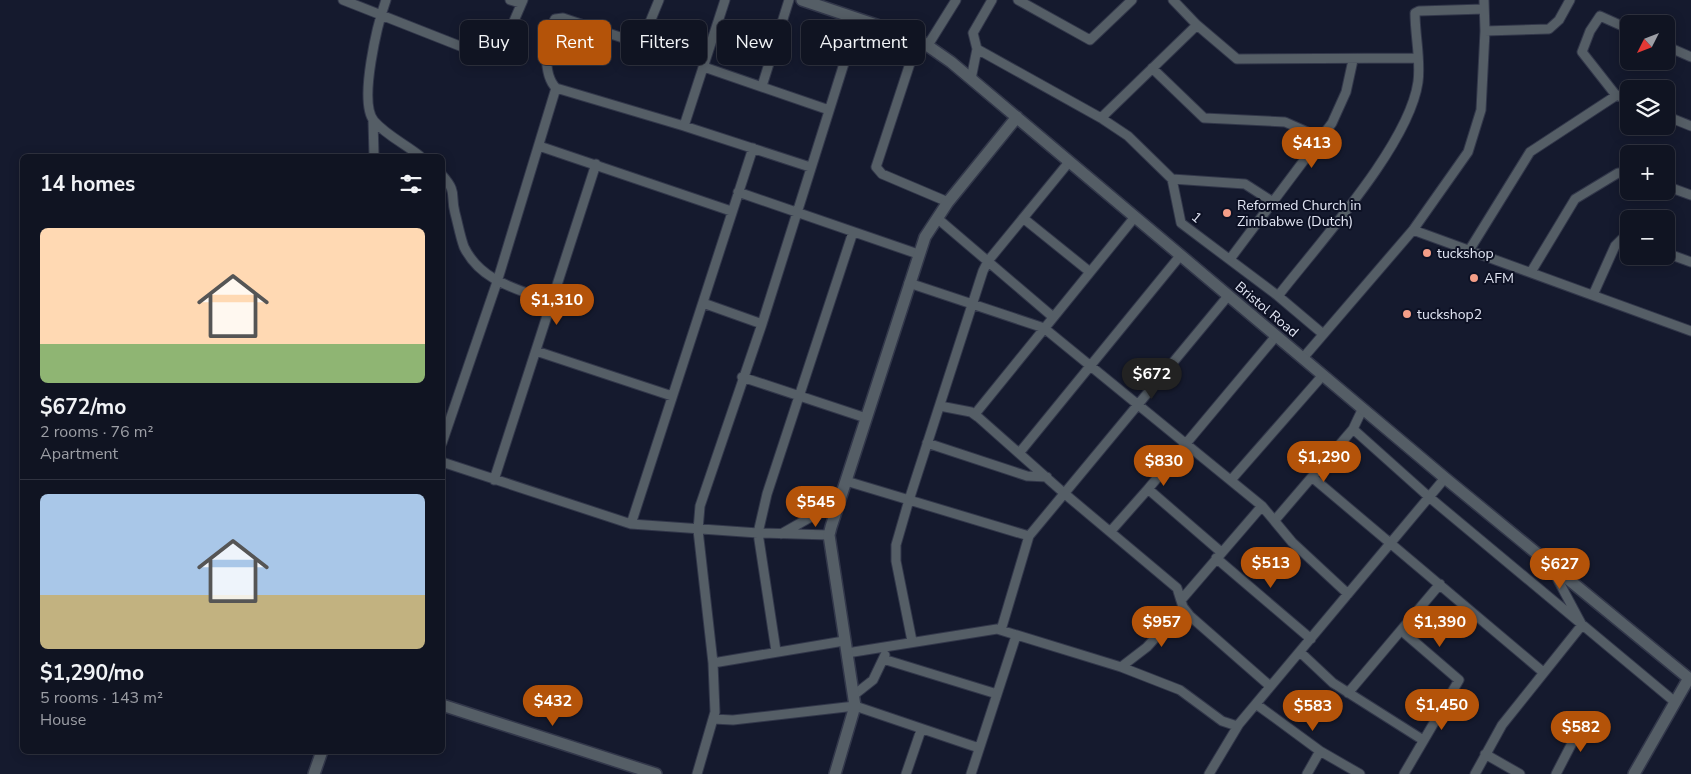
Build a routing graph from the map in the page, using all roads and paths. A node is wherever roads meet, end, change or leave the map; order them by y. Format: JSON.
{"nodes":[{"id":1,"x":343,"y":0,"type":"edge"},
{"id":2,"x":386,"y":0,"type":"edge"},
{"id":3,"x":510,"y":0,"type":"edge"},
{"id":4,"x":659,"y":0,"type":"edge"},
{"id":5,"x":725,"y":0,"type":"edge"},
{"id":6,"x":789,"y":0,"type":"edge"},
{"id":7,"x":802,"y":0,"type":"edge"},
{"id":8,"x":956,"y":0,"type":"edge"},
{"id":9,"x":992,"y":0,"type":"edge"},
{"id":10,"x":1018,"y":0,"type":"edge"},
{"id":11,"x":1132,"y":0,"type":"edge"},
{"id":12,"x":1174,"y":0,"type":"edge"},
{"id":13,"x":1570,"y":0,"type":"edge"},
{"id":14,"x":521,"y":2,"type":"edge"},
{"id":15,"x":1484,"y":4,"type":"edge"},
{"id":16,"x":380,"y":16,"type":"junction"},
{"id":17,"x":858,"y":19,"type":"joint"},
{"id":18,"x":1198,"y":25,"type":"junction"},
{"id":19,"x":1620,"y":25,"type":"edge"},
{"id":20,"x":1485,"y":31,"type":"junction"},
{"id":21,"x":925,"y":39,"type":"edge"},
{"id":22,"x":925,"y":44,"type":"edge"},
{"id":23,"x":977,"y":49,"type":"junction"},
{"id":24,"x":1675,"y":50,"type":"edge"},
{"id":25,"x":1691,"y":57,"type":"edge"},
{"id":26,"x":1417,"y":58,"type":"junction"},
{"id":27,"x":1353,"y":60,"type":"junction"},
{"id":28,"x":914,"y":65,"type":"edge"},
{"id":29,"x":704,"y":67,"type":"junction"},
{"id":30,"x":1152,"y":68,"type":"junction"},
{"id":31,"x":971,"y":79,"type":"junction"},
{"id":32,"x":762,"y":86,"type":"junction"},
{"id":33,"x":556,"y":88,"type":"junction"},
{"id":34,"x":1617,"y":95,"type":"junction"},
{"id":35,"x":1620,"y":96,"type":"edge"},
{"id":36,"x":829,"y":110,"type":"junction"},
{"id":37,"x":1017,"y":117,"type":"junction"},
{"id":38,"x":1101,"y":118,"type":"junction"},
{"id":39,"x":373,"y":120,"type":"junction"},
{"id":40,"x":1675,"y":120,"type":"edge"},
{"id":41,"x":684,"y":126,"type":"junction"},
{"id":42,"x":1691,"y":126,"type":"edge"},
{"id":43,"x":1321,"y":138,"type":"junction"},
{"id":44,"x":539,"y":146,"type":"junction"},
{"id":45,"x":753,"y":148,"type":"junction"},
{"id":46,"x":374,"y":154,"type":"edge"},
{"id":47,"x":417,"y":154,"type":"edge"},
{"id":48,"x":1069,"y":162,"type":"junction"},
{"id":49,"x":596,"y":164,"type":"junction"},
{"id":50,"x":810,"y":168,"type":"junction"},
{"id":51,"x":1620,"y":173,"type":"edge"},
{"id":52,"x":1172,"y":179,"type":"junction"},
{"id":53,"x":445,"y":180,"type":"edge"},
{"id":54,"x":1675,"y":189,"type":"edge"},
{"id":55,"x":738,"y":192,"type":"junction"},
{"id":56,"x":1691,"y":194,"type":"edge"},
{"id":57,"x":948,"y":202,"type":"junction"},
{"id":58,"x":1273,"y":202,"type":"junction"},
{"id":59,"x":731,"y":211,"type":"junction"},
{"id":60,"x":796,"y":212,"type":"junction"},
{"id":61,"x":937,"y":218,"type":"junction"},
{"id":62,"x":1023,"y":218,"type":"junction"},
{"id":63,"x":1134,"y":218,"type":"junction"},
{"id":64,"x":1413,"y":230,"type":"junction"},
{"id":65,"x":853,"y":232,"type":"junction"},
{"id":66,"x":1620,"y":241,"type":"edge"},
{"id":67,"x":1470,"y":249,"type":"junction"},
{"id":68,"x":918,"y":254,"type":"junction"},
{"id":69,"x":1180,"y":256,"type":"junction"},
{"id":70,"x":1675,"y":256,"type":"edge"},
{"id":71,"x":1230,"y":259,"type":"junction"},
{"id":72,"x":988,"y":261,"type":"junction"},
{"id":73,"x":1691,"y":262,"type":"edge"},
{"id":74,"x":1090,"y":272,"type":"junction"},
{"id":75,"x":1531,"y":272,"type":"junction"},
{"id":76,"x":497,"y":282,"type":"junction"},
{"id":77,"x":909,"y":283,"type":"junction"},
{"id":78,"x":1594,"y":295,"type":"junction"},
{"id":79,"x":1228,"y":296,"type":"junction"},
{"id":80,"x":1278,"y":296,"type":"junction"},
{"id":81,"x":552,"y":302,"type":"junction"},
{"id":82,"x":703,"y":303,"type":"junction"},
{"id":83,"x":972,"y":303,"type":"junction"},
{"id":84,"x":1053,"y":317,"type":"junction"},
{"id":85,"x":762,"y":324,"type":"junction"},
{"id":86,"x":1044,"y":328,"type":"junction"},
{"id":87,"x":1691,"y":331,"type":"edge"},
{"id":88,"x":1323,"y":334,"type":"junction"},
{"id":89,"x":1276,"y":336,"type":"junction"},
{"id":90,"x":536,"y":351,"type":"junction"},
{"id":91,"x":1303,"y":358,"type":"junction"},
{"id":92,"x":1091,"y":365,"type":"junction"},
{"id":93,"x":1323,"y":375,"type":"junction"},
{"id":94,"x":742,"y":377,"type":"junction"},
{"id":95,"x":672,"y":396,"type":"junction"},
{"id":96,"x":799,"y":396,"type":"junction"},
{"id":97,"x":1139,"y":405,"type":"junction"},
{"id":98,"x":940,"y":406,"type":"junction"},
{"id":99,"x":1363,"y":408,"type":"junction"},
{"id":100,"x":975,"y":414,"type":"junction"},
{"id":101,"x":866,"y":418,"type":"junction"},
{"id":102,"x":1354,"y":429,"type":"junction"},
{"id":103,"x":445,"y":434,"type":"edge"},
{"id":104,"x":927,"y":443,"type":"junction"},
{"id":105,"x":1186,"y":443,"type":"junction"},
{"id":106,"x":1020,"y":452,"type":"junction"},
{"id":107,"x":445,"y":463,"type":"edge"},
{"id":108,"x":1047,"y":478,"type":"junction"},
{"id":109,"x":1314,"y":478,"type":"junction"},
{"id":110,"x":1445,"y":478,"type":"junction"},
{"id":111,"x":494,"y":480,"type":"junction"},
{"id":112,"x":1231,"y":480,"type":"junction"},
{"id":113,"x":846,"y":481,"type":"junction"},
{"id":114,"x":1148,"y":489,"type":"junction"},
{"id":115,"x":1065,"y":494,"type":"junction"},
{"id":116,"x":1430,"y":497,"type":"junction"},
{"id":117,"x":909,"y":500,"type":"junction"},
{"id":118,"x":839,"y":501,"type":"junction"},
{"id":119,"x":1262,"y":506,"type":"junction"},
{"id":120,"x":1275,"y":520,"type":"junction"},
{"id":121,"x":631,"y":524,"type":"junction"},
{"id":122,"x":698,"y":530,"type":"junction"},
{"id":123,"x":1110,"y":532,"type":"junction"},
{"id":124,"x":758,"y":533,"type":"junction"},
{"id":125,"x":781,"y":534,"type":"junction"},
{"id":126,"x":829,"y":535,"type":"junction"},
{"id":127,"x":1029,"y":536,"type":"junction"},
{"id":128,"x":1391,"y":543,"type":"junction"},
{"id":129,"x":1219,"y":555,"type":"junction"},
{"id":130,"x":1550,"y":564,"type":"junction"},
{"id":131,"x":1440,"y":584,"type":"junction"},
{"id":132,"x":1348,"y":594,"type":"junction"},
{"id":133,"x":1182,"y":603,"type":"junction"},
{"id":134,"x":1582,"y":625,"type":"junction"},
{"id":135,"x":1001,"y":630,"type":"junction"},
{"id":136,"x":1402,"y":632,"type":"junction"},
{"id":137,"x":1016,"y":636,"type":"junction"},
{"id":138,"x":1310,"y":639,"type":"junction"},
{"id":139,"x":912,"y":641,"type":"junction"},
{"id":140,"x":885,"y":646,"type":"junction"},
{"id":141,"x":846,"y":647,"type":"junction"},
{"id":142,"x":776,"y":651,"type":"junction"},
{"id":143,"x":1300,"y":652,"type":"junction"},
{"id":144,"x":884,"y":659,"type":"junction"},
{"id":145,"x":713,"y":663,"type":"junction"},
{"id":146,"x":1121,"y":667,"type":"junction"},
{"id":147,"x":1543,"y":672,"type":"junction"},
{"id":148,"x":1690,"y":679,"type":"edge"},
{"id":149,"x":1270,"y":686,"type":"junction"},
{"id":150,"x":1348,"y":693,"type":"junction"},
{"id":151,"x":997,"y":694,"type":"junction"},
{"id":152,"x":854,"y":700,"type":"junction"},
{"id":153,"x":1675,"y":702,"type":"junction"},
{"id":154,"x":1256,"y":704,"type":"junction"},
{"id":155,"x":445,"y":706,"type":"edge"},
{"id":156,"x":714,"y":719,"type":"junction"},
{"id":157,"x":1584,"y":720,"type":"dead end"},
{"id":158,"x":1237,"y":726,"type":"junction"},
{"id":159,"x":921,"y":730,"type":"junction"},
{"id":160,"x":1423,"y":740,"type":"junction"},
{"id":161,"x":979,"y":748,"type":"junction"},
{"id":162,"x":1320,"y":751,"type":"junction"},
{"id":163,"x":321,"y":754,"type":"edge"},
{"id":164,"x":1486,"y":754,"type":"junction"},
{"id":165,"x":314,"y":774,"type":"edge"},
{"id":166,"x":656,"y":774,"type":"edge"},
{"id":167,"x":697,"y":774,"type":"edge"},
{"id":168,"x":835,"y":774,"type":"edge"},
{"id":169,"x":906,"y":774,"type":"edge"},
{"id":170,"x":971,"y":774,"type":"edge"},
{"id":171,"x":1209,"y":774,"type":"edge"},
{"id":172,"x":1307,"y":774,"type":"edge"},
{"id":173,"x":1360,"y":774,"type":"edge"},
{"id":174,"x":1404,"y":774,"type":"edge"},
{"id":175,"x":1475,"y":774,"type":"edge"},
{"id":176,"x":1520,"y":774,"type":"edge"},
{"id":177,"x":1556,"y":774,"type":"edge"},
{"id":178,"x":1634,"y":774,"type":"edge"}],
"edges":[{"from":1,"to":16,"type":"street"},
{"from":2,"to":16,"type":"street"},
{"from":3,"to":14,"type":"street"},
{"from":4,"to":33,"type":"street"},
{"from":5,"to":29,"type":"street"},
{"from":6,"to":32,"type":"street"},
{"from":7,"to":17,"type":"street","name":"Bristol Road"},
{"from":8,"to":21,"type":"street"},
{"from":9,"to":23,"type":"street"},
{"from":10,"to":11,"type":"street"},
{"from":12,"to":18,"type":"street"},
{"from":13,"to":20,"type":"street"},
{"from":14,"to":16,"type":"street"},
{"from":15,"to":20,"type":"street"},
{"from":15,"to":26,"type":"street"},
{"from":16,"to":39,"type":"street"},
{"from":17,"to":36,"type":"street"},
{"from":18,"to":27,"type":"street"},
{"from":18,"to":30,"type":"street"},
{"from":19,"to":34,"type":"street"},
{"from":20,"to":64,"type":"street"},
{"from":22,"to":31,"type":"street","name":"Bristol Road"},
{"from":23,"to":31,"type":"street"},
{"from":23,"to":38,"type":"street"},
{"from":24,"to":25,"type":"street"},
{"from":26,"to":27,"type":"street"},
{"from":26,"to":80,"type":"street"},
{"from":27,"to":43,"type":"street"},
{"from":28,"to":57,"type":"street"},
{"from":29,"to":32,"type":"street"},
{"from":29,"to":41,"type":"street"},
{"from":30,"to":38,"type":"street"},
{"from":30,"to":43,"type":"street"},
{"from":31,"to":37,"type":"street","name":"Bristol Road"},
{"from":32,"to":36,"type":"street"},
{"from":33,"to":41,"type":"street"},
{"from":33,"to":44,"type":"street"},
{"from":34,"to":35,"type":"street"},
{"from":34,"to":67,"type":"street"},
{"from":36,"to":50,"type":"street"},
{"from":37,"to":48,"type":"street","name":"Bristol Road"},
{"from":37,"to":57,"type":"street"},
{"from":38,"to":52,"type":"street"},
{"from":39,"to":46,"type":"street"},
{"from":39,"to":47,"type":"street"},
{"from":40,"to":42,"type":"street"},
{"from":41,"to":45,"type":"street"},
{"from":43,"to":58,"type":"street"},
{"from":44,"to":49,"type":"street"},
{"from":44,"to":76,"type":"street"},
{"from":45,"to":50,"type":"street"},
{"from":45,"to":55,"type":"street"},
{"from":48,"to":62,"type":"street"},
{"from":48,"to":63,"type":"street","name":"Bristol Road"},
{"from":49,"to":59,"type":"street"},
{"from":49,"to":81,"type":"street"},
{"from":50,"to":60,"type":"street"},
{"from":51,"to":75,"type":"street"},
{"from":52,"to":58,"type":"street"},
{"from":52,"to":71,"type":"street","name":"1"},
{"from":53,"to":76,"type":"street"},
{"from":54,"to":56,"type":"street"},
{"from":55,"to":59,"type":"street"},
{"from":55,"to":60,"type":"street"},
{"from":57,"to":61,"type":"street"},
{"from":58,"to":71,"type":"street"},
{"from":59,"to":82,"type":"street"},
{"from":60,"to":65,"type":"street"},
{"from":60,"to":85,"type":"street"},
{"from":61,"to":68,"type":"street"},
{"from":61,"to":72,"type":"street"},
{"from":62,"to":72,"type":"street"},
{"from":62,"to":74,"type":"street"},
{"from":63,"to":69,"type":"street","name":"Bristol Road"},
{"from":63,"to":74,"type":"street"},
{"from":64,"to":67,"type":"street"},
{"from":64,"to":88,"type":"street"},
{"from":65,"to":68,"type":"street"},
{"from":65,"to":96,"type":"street"},
{"from":66,"to":78,"type":"street"},
{"from":67,"to":75,"type":"street"},
{"from":68,"to":77,"type":"street"},
{"from":69,"to":79,"type":"street","name":"Bristol Road"},
{"from":69,"to":92,"type":"street"},
{"from":70,"to":73,"type":"street"},
{"from":71,"to":80,"type":"street","name":"1"},
{"from":72,"to":83,"type":"street"},
{"from":72,"to":84,"type":"street"},
{"from":74,"to":84,"type":"street"},
{"from":75,"to":78,"type":"street"},
{"from":76,"to":81,"type":"street"},
{"from":76,"to":103,"type":"street"},
{"from":77,"to":83,"type":"street"},
{"from":77,"to":101,"type":"street"},
{"from":78,"to":87,"type":"street"},
{"from":79,"to":89,"type":"street","name":"Bristol Road"},
{"from":79,"to":97,"type":"street"},
{"from":80,"to":88,"type":"street","name":"1"},
{"from":81,"to":90,"type":"street"},
{"from":82,"to":85,"type":"street"},
{"from":82,"to":95,"type":"street"},
{"from":83,"to":86,"type":"street"},
{"from":83,"to":98,"type":"street"},
{"from":84,"to":86,"type":"street"},
{"from":85,"to":94,"type":"street"},
{"from":86,"to":92,"type":"street"},
{"from":86,"to":100,"type":"street"},
{"from":88,"to":91,"type":"street"},
{"from":89,"to":91,"type":"street","name":"Bristol Road"},
{"from":89,"to":105,"type":"street"},
{"from":90,"to":95,"type":"street"},
{"from":90,"to":111,"type":"street"},
{"from":91,"to":93,"type":"street","name":"Bristol Road"},
{"from":92,"to":97,"type":"street"},
{"from":92,"to":106,"type":"street"},
{"from":93,"to":99,"type":"street","name":"Bristol Road"},
{"from":93,"to":112,"type":"street"},
{"from":94,"to":96,"type":"street"},
{"from":94,"to":122,"type":"street"},
{"from":95,"to":121,"type":"street"},
{"from":96,"to":101,"type":"street"},
{"from":96,"to":124,"type":"street"},
{"from":97,"to":105,"type":"street"},
{"from":97,"to":115,"type":"street"},
{"from":98,"to":100,"type":"street"},
{"from":98,"to":104,"type":"street"},
{"from":99,"to":102,"type":"street"},
{"from":99,"to":110,"type":"street","name":"Bristol Road"},
{"from":100,"to":106,"type":"street"},
{"from":101,"to":113,"type":"street"},
{"from":102,"to":109,"type":"street"},
{"from":102,"to":116,"type":"street"},
{"from":104,"to":108,"type":"street"},
{"from":104,"to":117,"type":"street"},
{"from":105,"to":112,"type":"street"},
{"from":105,"to":114,"type":"street"},
{"from":106,"to":108,"type":"street"},
{"from":107,"to":111,"type":"street"},
{"from":108,"to":115,"type":"street"},
{"from":109,"to":120,"type":"street"},
{"from":109,"to":128,"type":"street"},
{"from":110,"to":116,"type":"street"},
{"from":110,"to":130,"type":"street","name":"Bristol Road"},
{"from":111,"to":121,"type":"street"},
{"from":112,"to":119,"type":"street"},
{"from":113,"to":117,"type":"street"},
{"from":113,"to":118,"type":"street"},
{"from":114,"to":123,"type":"street"},
{"from":114,"to":129,"type":"street"},
{"from":115,"to":123,"type":"street"},
{"from":115,"to":127,"type":"street"},
{"from":116,"to":128,"type":"street"},
{"from":116,"to":134,"type":"street"},
{"from":117,"to":127,"type":"street"},
{"from":117,"to":139,"type":"street"},
{"from":118,"to":125,"type":"street"},
{"from":118,"to":126,"type":"street"},
{"from":119,"to":120,"type":"street"},
{"from":119,"to":129,"type":"street"},
{"from":120,"to":132,"type":"street"},
{"from":121,"to":122,"type":"street"},
{"from":122,"to":124,"type":"street"},
{"from":122,"to":145,"type":"street"},
{"from":123,"to":133,"type":"street"},
{"from":124,"to":125,"type":"street"},
{"from":124,"to":142,"type":"street"},
{"from":125,"to":126,"type":"street"},
{"from":126,"to":141,"type":"street"},
{"from":127,"to":135,"type":"street"},
{"from":128,"to":131,"type":"street"},
{"from":128,"to":132,"type":"street"},
{"from":129,"to":133,"type":"street"},
{"from":129,"to":138,"type":"street"},
{"from":130,"to":134,"type":"street"},
{"from":130,"to":148,"type":"street","name":"Bristol Road"},
{"from":131,"to":136,"type":"street"},
{"from":131,"to":147,"type":"street"},
{"from":132,"to":138,"type":"street"},
{"from":133,"to":146,"type":"street"},
{"from":133,"to":149,"type":"street"},
{"from":134,"to":147,"type":"street"},
{"from":134,"to":153,"type":"street"},
{"from":135,"to":137,"type":"street"},
{"from":135,"to":139,"type":"street"},
{"from":136,"to":150,"type":"street"},
{"from":136,"to":160,"type":"street"},
{"from":137,"to":146,"type":"street"},
{"from":137,"to":151,"type":"street"},
{"from":138,"to":143,"type":"street"},
{"from":139,"to":140,"type":"street"},
{"from":140,"to":141,"type":"street"},
{"from":140,"to":144,"type":"street"},
{"from":141,"to":142,"type":"street"},
{"from":141,"to":152,"type":"street"},
{"from":142,"to":145,"type":"street"},
{"from":143,"to":149,"type":"street"},
{"from":143,"to":150,"type":"street"},
{"from":144,"to":151,"type":"street"},
{"from":144,"to":152,"type":"street"},
{"from":145,"to":156,"type":"street"},
{"from":146,"to":158,"type":"street"},
{"from":147,"to":164,"type":"street"},
{"from":148,"to":153,"type":"street"},
{"from":149,"to":154,"type":"street"},
{"from":150,"to":160,"type":"street"},
{"from":151,"to":161,"type":"street"},
{"from":152,"to":156,"type":"street"},
{"from":152,"to":159,"type":"street"},
{"from":152,"to":168,"type":"street"},
{"from":153,"to":178,"type":"street"},
{"from":154,"to":158,"type":"street"},
{"from":154,"to":162,"type":"street"},
{"from":155,"to":166,"type":"street"},
{"from":156,"to":167,"type":"street"},
{"from":157,"to":177,"type":"street"},
{"from":158,"to":171,"type":"street"},
{"from":159,"to":161,"type":"street"},
{"from":159,"to":169,"type":"street"},
{"from":160,"to":174,"type":"street"},
{"from":161,"to":170,"type":"street"},
{"from":162,"to":172,"type":"street"},
{"from":162,"to":173,"type":"street"},
{"from":163,"to":165,"type":"street"},
{"from":164,"to":175,"type":"street"},
{"from":164,"to":176,"type":"street"}]}
